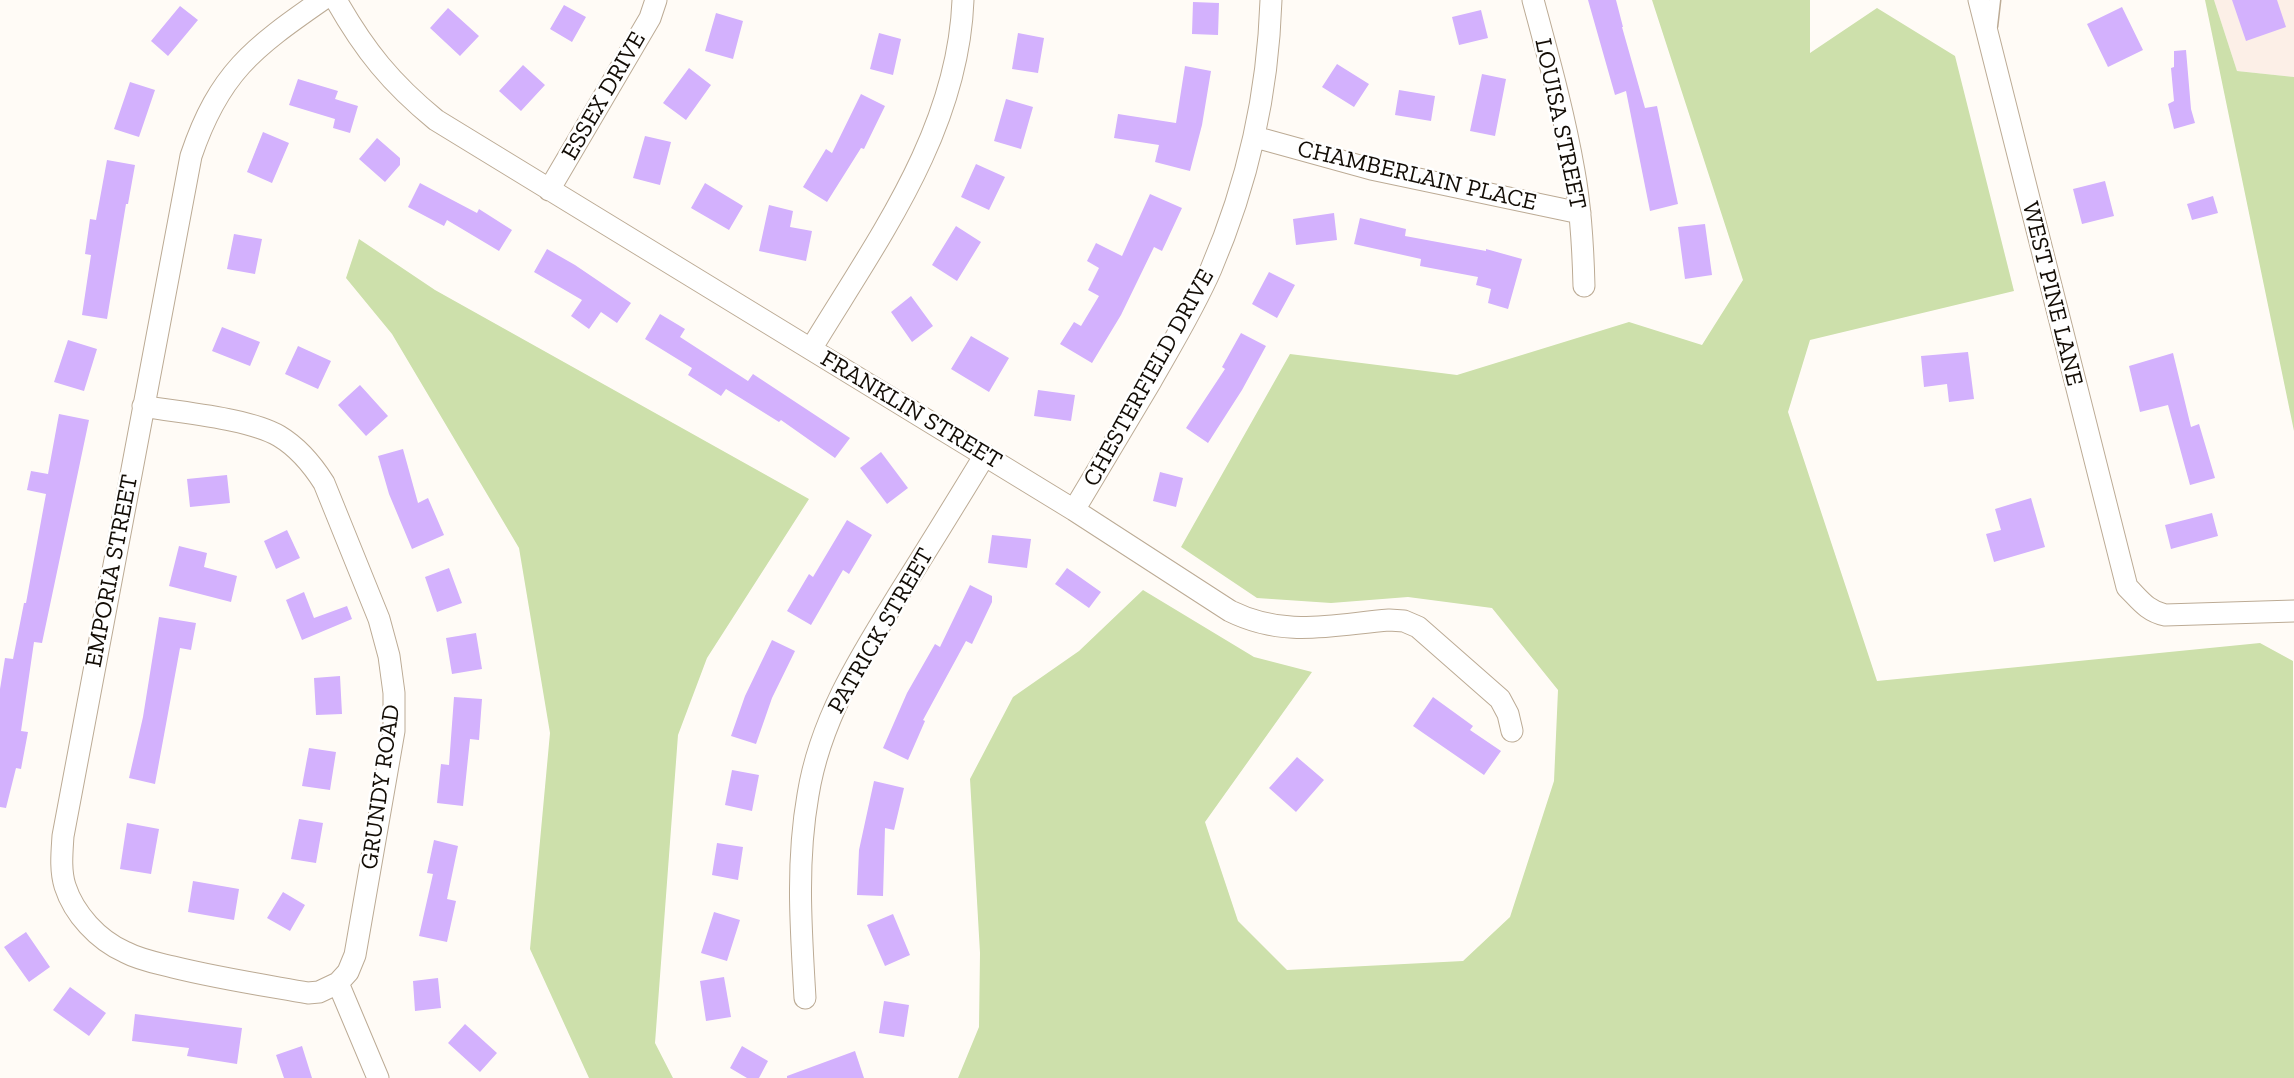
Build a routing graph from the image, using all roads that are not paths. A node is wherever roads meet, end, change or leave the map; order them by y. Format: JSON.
{"nodes":[{"id":1,"x":322,"y":0,"type":"edge"},
{"id":2,"x":336,"y":0,"type":"edge"},
{"id":3,"x":656,"y":0,"type":"edge"},
{"id":4,"x":963,"y":0,"type":"edge"},
{"id":5,"x":1271,"y":0,"type":"edge"},
{"id":6,"x":1533,"y":0,"type":"edge"},
{"id":7,"x":1979,"y":0,"type":"edge"},
{"id":8,"x":1995,"y":0,"type":"edge"},
{"id":9,"x":1990,"y":42,"type":"junction"},
{"id":10,"x":1255,"y":138,"type":"junction"},
{"id":11,"x":549,"y":190,"type":"junction"},
{"id":12,"x":1580,"y":213,"type":"junction"},
{"id":13,"x":1584,"y":286,"type":"dead end"},
{"id":14,"x":811,"y":349,"type":"junction"},
{"id":15,"x":143,"y":406,"type":"junction"},
{"id":16,"x":985,"y":455,"type":"junction"},
{"id":17,"x":1074,"y":510,"type":"junction"},
{"id":18,"x":2294,"y":610,"type":"edge"},
{"id":19,"x":1512,"y":731,"type":"dead end"},
{"id":20,"x":338,"y":983,"type":"junction"},
{"id":21,"x":804,"y":998,"type":"dead end"},
{"id":22,"x":378,"y":1078,"type":"edge"}],
"edges":[{"from":1,"to":15,"type":"street","name":"EMPORIA STREET"},
{"from":2,"to":11,"type":"street","name":"FRANKLIN STREET"},
{"from":3,"to":11,"type":"street","name":"ESSEX DRIVE"},
{"from":4,"to":14,"type":"street"},
{"from":5,"to":10,"type":"street","name":"CHESTERFIELD DRIVE"},
{"from":6,"to":12,"type":"street","name":"LOUISA STREET"},
{"from":7,"to":9,"type":"street","name":"WEST PINE LANE"},
{"from":8,"to":9,"type":"lane"},
{"from":9,"to":18,"type":"street","name":"WEST PINE LANE"},
{"from":10,"to":12,"type":"street","name":"CHAMBERLAIN PLACE"},
{"from":10,"to":17,"type":"street","name":"CHESTERFIELD DRIVE"},
{"from":11,"to":14,"type":"street","name":"FRANKLIN STREET"},
{"from":12,"to":13,"type":"street","name":"LOUISA STREET"},
{"from":14,"to":16,"type":"street","name":"FRANKLIN STREET"},
{"from":15,"to":20,"type":"street","name":"GRUNDY ROAD"},
{"from":15,"to":20,"type":"street","name":"EMPORIA STREET"},
{"from":16,"to":17,"type":"street","name":"FRANKLIN STREET"},
{"from":16,"to":21,"type":"street","name":"PATRICK STREET"},
{"from":17,"to":19,"type":"street","name":"FRANKLIN STREET"},
{"from":20,"to":22,"type":"street"}]}
